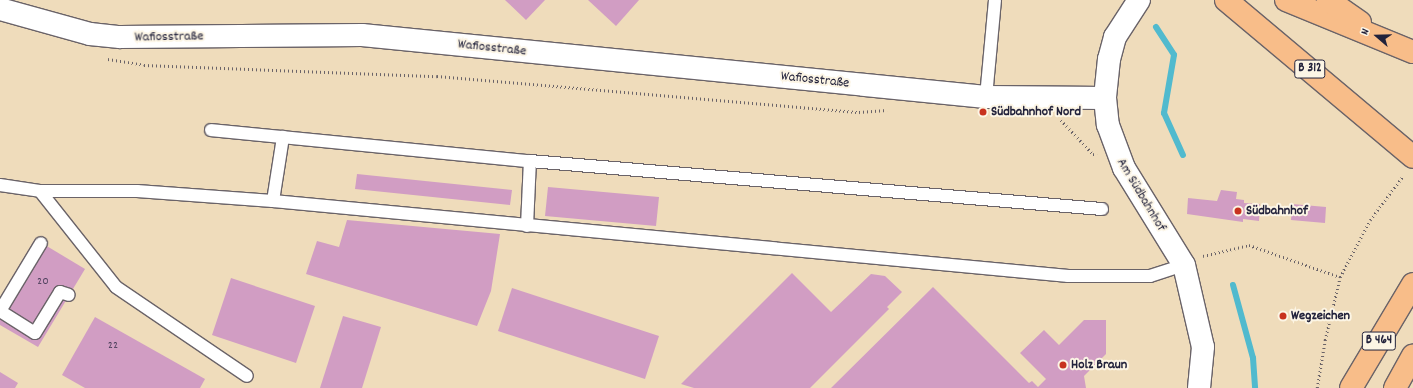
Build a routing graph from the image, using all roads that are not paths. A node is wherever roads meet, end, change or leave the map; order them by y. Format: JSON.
{"nodes":[{"id":1,"x":995,"y":0,"type":"edge"},
{"id":2,"x":1226,"y":0,"type":"edge"},
{"id":3,"x":1286,"y":0,"type":"edge"},
{"id":4,"x":1328,"y":0,"type":"edge"},
{"id":5,"x":1138,"y":1,"type":"edge"},
{"id":6,"x":0,"y":9,"type":"edge"},
{"id":7,"x":1390,"y":43,"type":"junction"},
{"id":8,"x":1413,"y":52,"type":"edge"},
{"id":9,"x":986,"y":98,"type":"junction"},
{"id":10,"x":1105,"y":98,"type":"junction"},
{"id":11,"x":211,"y":130,"type":"dead end"},
{"id":12,"x":283,"y":137,"type":"junction"},
{"id":13,"x":530,"y":161,"type":"junction"},
{"id":14,"x":1410,"y":164,"type":"edge"},
{"id":15,"x":0,"y":184,"type":"edge"},
{"id":16,"x":40,"y":191,"type":"junction"},
{"id":17,"x":273,"y":201,"type":"junction"},
{"id":18,"x":1102,"y":209,"type":"dead end"},
{"id":19,"x":527,"y":226,"type":"junction"},
{"id":20,"x":41,"y":243,"type":"dead end"},
{"id":21,"x":1184,"y":265,"type":"junction"},
{"id":22,"x":1413,"y":284,"type":"edge"},
{"id":23,"x":69,"y":294,"type":"dead end"},
{"id":24,"x":0,"y":311,"type":"edge"},
{"id":25,"x":1413,"y":356,"type":"edge"},
{"id":26,"x":247,"y":376,"type":"dead end"},
{"id":27,"x":1199,"y":388,"type":"edge"},
{"id":28,"x":1351,"y":388,"type":"edge"},
{"id":29,"x":1395,"y":388,"type":"edge"}],
"edges":[{"from":1,"to":9,"type":"lane"},
{"from":2,"to":14,"type":"main road","number":"B 312"},
{"from":3,"to":7,"type":"main road"},
{"from":4,"to":7,"type":"main road"},
{"from":5,"to":10,"type":"street","name":"Am Südbahnhof"},
{"from":6,"to":9,"type":"street","name":"Wafiosstraße"},
{"from":7,"to":8,"type":"main road"},
{"from":9,"to":10,"type":"street","name":"Wafiosstraße"},
{"from":10,"to":21,"type":"street","name":"Am Südbahnhof"},
{"from":11,"to":12,"type":"lane"},
{"from":12,"to":13,"type":"lane"},
{"from":12,"to":17,"type":"lane"},
{"from":13,"to":18,"type":"lane"},
{"from":13,"to":19,"type":"lane"},
{"from":15,"to":16,"type":"lane"},
{"from":16,"to":17,"type":"lane"},
{"from":16,"to":26,"type":"lane"},
{"from":17,"to":19,"type":"lane"},
{"from":19,"to":21,"type":"lane"},
{"from":20,"to":24,"type":"lane"},
{"from":21,"to":27,"type":"street","name":"Am Südbahnhof"},
{"from":22,"to":28,"type":"main road","number":"B 464"},
{"from":23,"to":24,"type":"lane"},
{"from":25,"to":29,"type":"main road","number":"B 464"}]}
